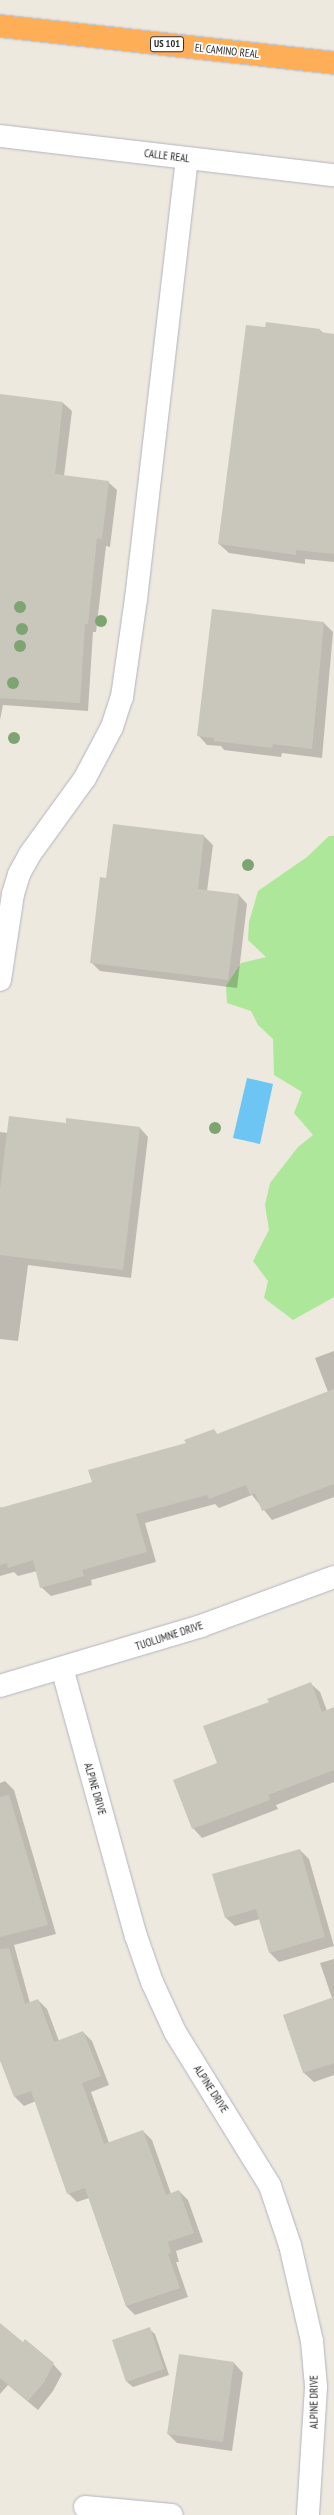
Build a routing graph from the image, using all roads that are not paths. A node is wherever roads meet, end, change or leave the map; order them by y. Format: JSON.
{"nodes":[{"id":1,"x":0,"y":26,"type":"edge"},
{"id":2,"x":334,"y":63,"type":"edge"},
{"id":3,"x":0,"y":136,"type":"edge"},
{"id":4,"x":188,"y":159,"type":"junction"},
{"id":5,"x":334,"y":175,"type":"edge"},
{"id":6,"x":0,"y":980,"type":"edge"},
{"id":7,"x":334,"y":1577,"type":"edge"},
{"id":8,"x":62,"y":1668,"type":"junction"},
{"id":9,"x":0,"y":1686,"type":"edge"},
{"id":10,"x":85,"y":2507,"type":"dead end"},
{"id":11,"x":172,"y":2515,"type":"edge"},
{"id":12,"x":308,"y":2515,"type":"edge"}],
"edges":[{"from":1,"to":2,"type":"highway","name":"EL CAMINO REAL","number":"US 101"},
{"from":3,"to":4,"type":"street","name":"CALLE REAL"},
{"from":4,"to":5,"type":"street","name":"CALLE REAL"},
{"from":4,"to":6,"type":"street"},
{"from":7,"to":8,"type":"street","name":"TUOLUMNE DRIVE"},
{"from":8,"to":9,"type":"street","name":"TUOLUMNE DRIVE"},
{"from":8,"to":12,"type":"street","name":"ALPINE DRIVE"},
{"from":10,"to":11,"type":"street"}]}
